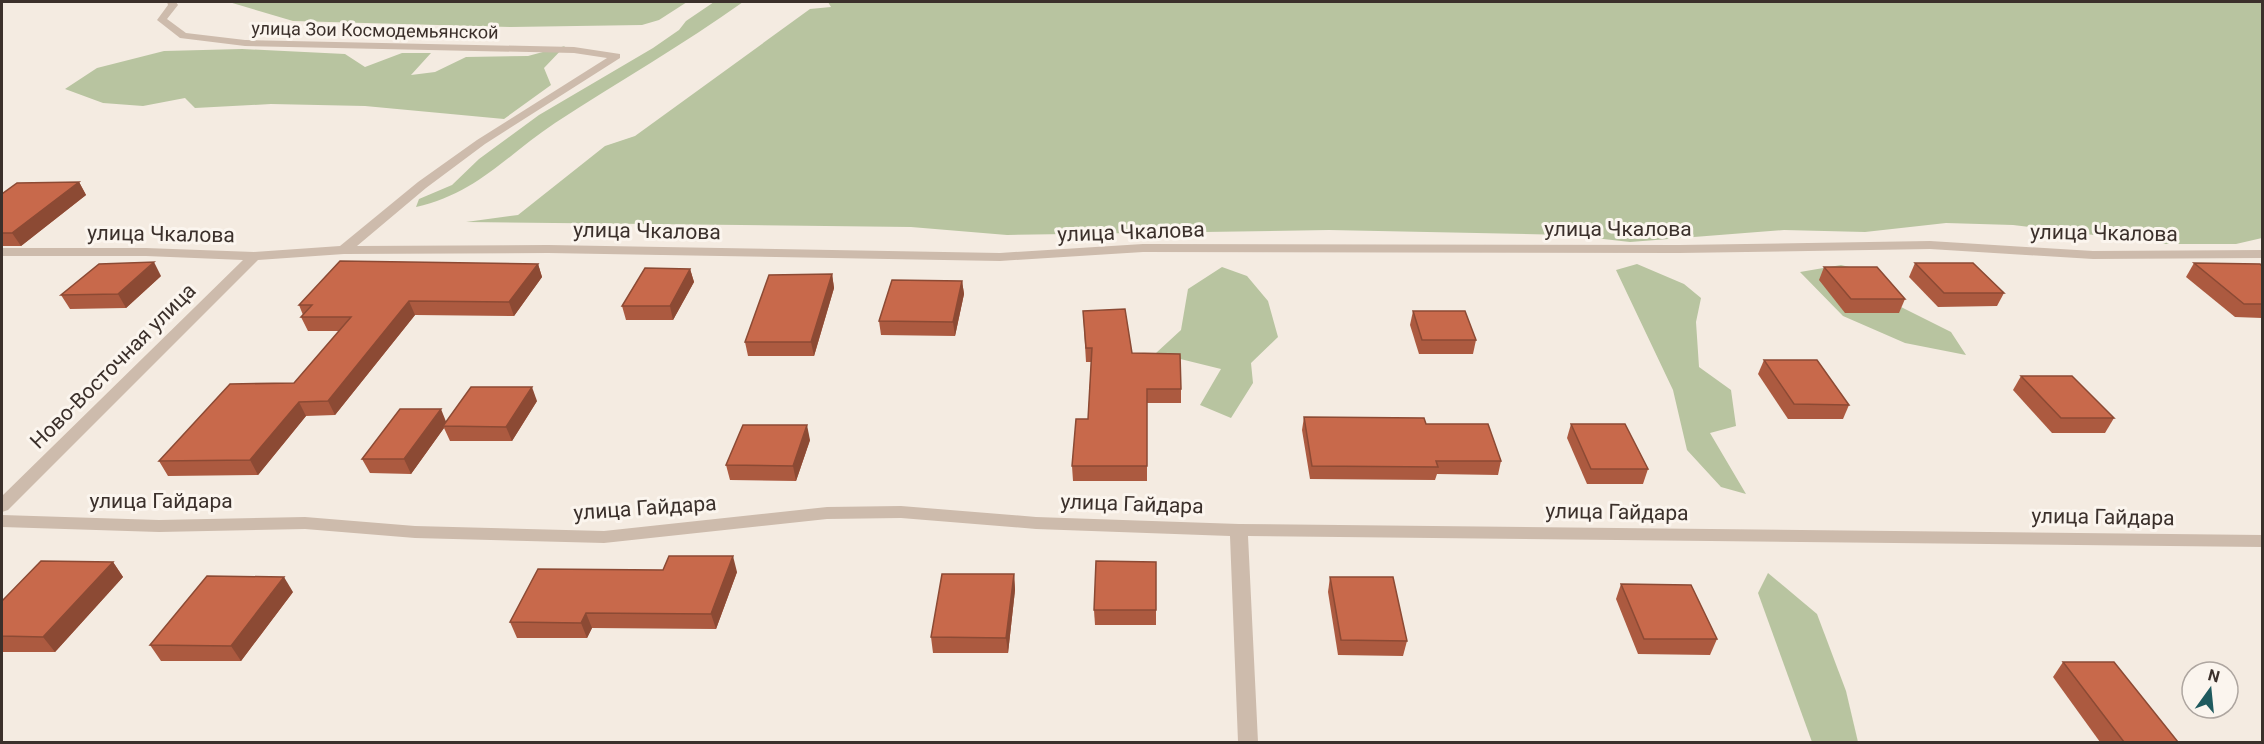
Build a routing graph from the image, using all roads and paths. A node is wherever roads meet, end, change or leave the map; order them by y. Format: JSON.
{"nodes":[{"id":1,"x":172,"y":2,"type":"edge"},
{"id":2,"x":344,"y":250,"type":"junction"},
{"id":3,"x":2,"y":252,"type":"edge"},
{"id":4,"x":2262,"y":254,"type":"edge"},
{"id":5,"x":254,"y":256,"type":"junction"},
{"id":6,"x":2,"y":506,"type":"edge"},
{"id":7,"x":2,"y":521,"type":"edge"},
{"id":8,"x":1239,"y":530,"type":"junction"},
{"id":9,"x":2262,"y":541,"type":"edge"},
{"id":10,"x":1248,"y":742,"type":"edge"}],
"edges":[{"from":1,"to":2,"type":"street","name":"улица Зои Космодемьянской"},
{"from":2,"to":4,"type":"street","name":"улица Чкалова"},
{"from":2,"to":5,"type":"street","name":"улица Чкалова"},
{"from":3,"to":5,"type":"street","name":"улица Чкалова"},
{"from":5,"to":6,"type":"street","name":"Ново-Восточная улица"},
{"from":7,"to":8,"type":"street","name":"улица Гайдара"},
{"from":8,"to":9,"type":"street","name":"улица Гайдара"},
{"from":8,"to":10,"type":"street"}]}
